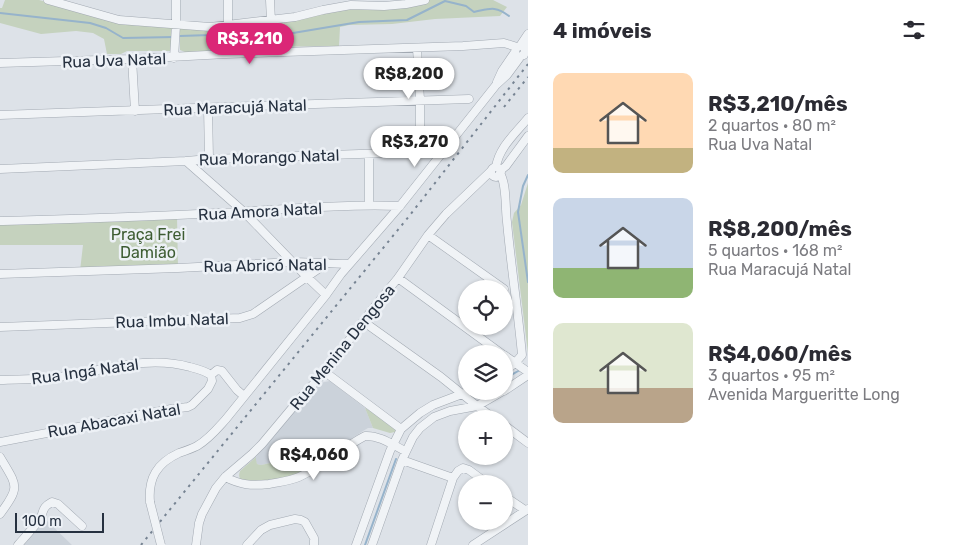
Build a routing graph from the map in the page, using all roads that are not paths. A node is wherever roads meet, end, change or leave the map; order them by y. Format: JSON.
{"nodes":[{"id":1,"x":48,"y":0,"type":"edge"},
{"id":2,"x":176,"y":0,"type":"edge"},
{"id":3,"x":228,"y":0,"type":"edge"},
{"id":4,"x":270,"y":0,"type":"edge"},
{"id":5,"x":323,"y":0,"type":"edge"},
{"id":6,"x":425,"y":0,"type":"edge"},
{"id":7,"x":375,"y":3,"type":"edge"},
{"id":8,"x":323,"y":10,"type":"junction"},
{"id":9,"x":271,"y":21,"type":"junction"},
{"id":10,"x":228,"y":26,"type":"junction"},
{"id":11,"x":176,"y":27,"type":"junction"},
{"id":12,"x":528,"y":34,"type":"edge"},
{"id":13,"x":417,"y":48,"type":"junction"},
{"id":14,"x":522,"y":51,"type":"edge"},
{"id":15,"x":174,"y":56,"type":"junction"},
{"id":16,"x":132,"y":59,"type":"junction"},
{"id":17,"x":0,"y":63,"type":"edge"},
{"id":18,"x":469,"y":99,"type":"dead end"},
{"id":19,"x":420,"y":100,"type":"junction"},
{"id":20,"x":208,"y":107,"type":"junction"},
{"id":21,"x":135,"y":111,"type":"junction"},
{"id":22,"x":0,"y":115,"type":"edge"},
{"id":23,"x":528,"y":118,"type":"edge"},
{"id":24,"x":528,"y":136,"type":"edge"},
{"id":25,"x":420,"y":152,"type":"junction"},
{"id":26,"x":369,"y":154,"type":"junction"},
{"id":27,"x":441,"y":154,"type":"junction"},
{"id":28,"x":210,"y":159,"type":"junction"},
{"id":29,"x":186,"y":161,"type":"junction"},
{"id":30,"x":0,"y":169,"type":"edge"},
{"id":31,"x":496,"y":173,"type":"junction"},
{"id":32,"x":369,"y":205,"type":"junction"},
{"id":33,"x":400,"y":206,"type":"junction"},
{"id":34,"x":244,"y":212,"type":"junction"},
{"id":35,"x":0,"y":221,"type":"edge"},
{"id":36,"x":428,"y":235,"type":"junction"},
{"id":37,"x":294,"y":262,"type":"junction"},
{"id":38,"x":327,"y":263,"type":"junction"},
{"id":39,"x":349,"y":264,"type":"junction"},
{"id":40,"x":0,"y":274,"type":"edge"},
{"id":41,"x":307,"y":277,"type":"junction"},
{"id":42,"x":398,"y":278,"type":"junction"},
{"id":43,"x":491,"y":280,"type":"edge"},
{"id":44,"x":326,"y":295,"type":"junction"},
{"id":45,"x":515,"y":297,"type":"joint"},
{"id":46,"x":364,"y":322,"type":"junction"},
{"id":47,"x":0,"y":327,"type":"edge"},
{"id":48,"x":491,"y":345,"type":"edge"},
{"id":49,"x":522,"y":355,"type":"junction"},
{"id":50,"x":515,"y":363,"type":"joint"},
{"id":51,"x":325,"y":372,"type":"junction"},
{"id":52,"x":528,"y":372,"type":"edge"},
{"id":53,"x":211,"y":375,"type":"junction"},
{"id":54,"x":0,"y":380,"type":"edge"},
{"id":55,"x":513,"y":383,"type":"edge"},
{"id":56,"x":458,"y":388,"type":"edge"},
{"id":57,"x":244,"y":396,"type":"junction"},
{"id":58,"x":458,"y":396,"type":"edge"},
{"id":59,"x":472,"y":400,"type":"edge"},
{"id":60,"x":487,"y":400,"type":"edge"},
{"id":61,"x":477,"y":406,"type":"junction"},
{"id":62,"x":483,"y":410,"type":"edge"},
{"id":63,"x":413,"y":419,"type":"junction"},
{"id":64,"x":420,"y":428,"type":"junction"},
{"id":65,"x":401,"y":429,"type":"junction"},
{"id":66,"x":513,"y":432,"type":"edge"},
{"id":67,"x":0,"y":442,"type":"edge"},
{"id":68,"x":528,"y":443,"type":"edge"},
{"id":69,"x":393,"y":445,"type":"junction"},
{"id":70,"x":405,"y":451,"type":"junction"},
{"id":71,"x":0,"y":457,"type":"edge"},
{"id":72,"x":402,"y":460,"type":"junction"},
{"id":73,"x":476,"y":475,"type":"edge"},
{"id":74,"x":225,"y":477,"type":"junction"},
{"id":75,"x":453,"y":478,"type":"junction"},
{"id":76,"x":513,"y":501,"type":"edge"},
{"id":77,"x":526,"y":509,"type":"edge"},
{"id":78,"x":0,"y":514,"type":"edge"},
{"id":79,"x":82,"y":526,"type":"dead end"},
{"id":80,"x":18,"y":545,"type":"edge"},
{"id":81,"x":161,"y":545,"type":"edge"},
{"id":82,"x":196,"y":545,"type":"edge"},
{"id":83,"x":247,"y":545,"type":"edge"},
{"id":84,"x":314,"y":545,"type":"edge"},
{"id":85,"x":356,"y":545,"type":"edge"},
{"id":86,"x":372,"y":545,"type":"edge"},
{"id":87,"x":431,"y":545,"type":"edge"},
{"id":88,"x":473,"y":545,"type":"edge"}],
"edges":[{"from":1,"to":11,"type":"street"},
{"from":2,"to":11,"type":"street"},
{"from":3,"to":10,"type":"street"},
{"from":4,"to":9,"type":"street"},
{"from":5,"to":8,"type":"street"},
{"from":6,"to":7,"type":"street"},
{"from":7,"to":8,"type":"street"},
{"from":8,"to":9,"type":"street"},
{"from":9,"to":10,"type":"street"},
{"from":10,"to":11,"type":"street"},
{"from":11,"to":15,"type":"street"},
{"from":12,"to":14,"type":"street"},
{"from":13,"to":14,"type":"street","name":"Rua Uva Natal"},
{"from":13,"to":15,"type":"street","name":"Rua Uva Natal"},
{"from":13,"to":19,"type":"street"},
{"from":14,"to":27,"type":"street"},
{"from":15,"to":16,"type":"street","name":"Rua Uva Natal"},
{"from":16,"to":17,"type":"street","name":"Rua Uva Natal"},
{"from":16,"to":21,"type":"street"},
{"from":18,"to":19,"type":"street","name":"Rua Maracujá Natal"},
{"from":19,"to":20,"type":"street","name":"Rua Maracujá Natal"},
{"from":19,"to":25,"type":"street"},
{"from":20,"to":21,"type":"street","name":"Rua Maracujá Natal"},
{"from":20,"to":28,"type":"street"},
{"from":21,"to":22,"type":"street","name":"Rua Maracujá Natal"},
{"from":23,"to":31,"type":"street"},
{"from":24,"to":31,"type":"street","name":"Rua Menina Dengosa"},
{"from":25,"to":26,"type":"street","name":"Rua Morango Natal"},
{"from":25,"to":27,"type":"street","name":"Rua Morango Natal"},
{"from":26,"to":28,"type":"street","name":"Rua Morango Natal"},
{"from":26,"to":32,"type":"street"},
{"from":27,"to":33,"type":"street"},
{"from":28,"to":29,"type":"street","name":"Rua Morango Natal"},
{"from":29,"to":30,"type":"street","name":"Rua Morango Natal"},
{"from":29,"to":34,"type":"street"},
{"from":31,"to":36,"type":"street","name":"Rua Menina Dengosa"},
{"from":31,"to":45,"type":"street"},
{"from":32,"to":33,"type":"street","name":"Rua Amora Natal"},
{"from":32,"to":34,"type":"street","name":"Rua Amora Natal"},
{"from":33,"to":39,"type":"street"},
{"from":34,"to":35,"type":"street","name":"Rua Amora Natal"},
{"from":34,"to":37,"type":"street"},
{"from":36,"to":42,"type":"street","name":"Rua Menina Dengosa"},
{"from":36,"to":43,"type":"street"},
{"from":37,"to":38,"type":"street","name":"Rua Abricó Natal"},
{"from":37,"to":40,"type":"street","name":"Rua Abricó Natal"},
{"from":37,"to":41,"type":"street"},
{"from":38,"to":39,"type":"street","name":"Rua Abricó Natal"},
{"from":38,"to":41,"type":"street","name":"Rua Imbu Natal"},
{"from":39,"to":44,"type":"street"},
{"from":41,"to":44,"type":"street"},
{"from":41,"to":47,"type":"street","name":"Rua Imbu Natal"},
{"from":42,"to":46,"type":"street","name":"Rua Menina Dengosa"},
{"from":42,"to":48,"type":"street"},
{"from":44,"to":57,"type":"street"},
{"from":45,"to":49,"type":"street"},
{"from":46,"to":51,"type":"street","name":"Rua Menina Dengosa"},
{"from":46,"to":56,"type":"street"},
{"from":49,"to":50,"type":"street"},
{"from":49,"to":52,"type":"street"},
{"from":50,"to":52,"type":"street"},
{"from":51,"to":65,"type":"street"},
{"from":51,"to":74,"type":"street","name":"Rua Menina Dengosa"},
{"from":52,"to":55,"type":"street"},
{"from":53,"to":54,"type":"street","name":"Rua Ingá Natal"},
{"from":53,"to":57,"type":"street","name":"Rua Ingá Natal"},
{"from":53,"to":67,"type":"street","name":"Rua Abacaxi Natal"},
{"from":57,"to":81,"type":"street","bridge":true},
{"from":58,"to":63,"type":"street"},
{"from":59,"to":61,"type":"street"},
{"from":60,"to":61,"type":"street"},
{"from":61,"to":62,"type":"street"},
{"from":61,"to":64,"type":"street"},
{"from":63,"to":64,"type":"street"},
{"from":63,"to":65,"type":"street"},
{"from":64,"to":70,"type":"street"},
{"from":65,"to":69,"type":"street"},
{"from":66,"to":68,"type":"street"},
{"from":69,"to":70,"type":"street"},
{"from":69,"to":74,"type":"street"},
{"from":69,"to":85,"type":"street"},
{"from":70,"to":72,"type":"street"},
{"from":71,"to":78,"type":"street"},
{"from":72,"to":75,"type":"street"},
{"from":72,"to":86,"type":"street"},
{"from":73,"to":75,"type":"street"},
{"from":74,"to":82,"type":"street","name":"Rua Menina Dengosa"},
{"from":75,"to":87,"type":"street"},
{"from":76,"to":77,"type":"street"},
{"from":77,"to":88,"type":"street"},
{"from":79,"to":80,"type":"street"},
{"from":83,"to":84,"type":"street"}]}
